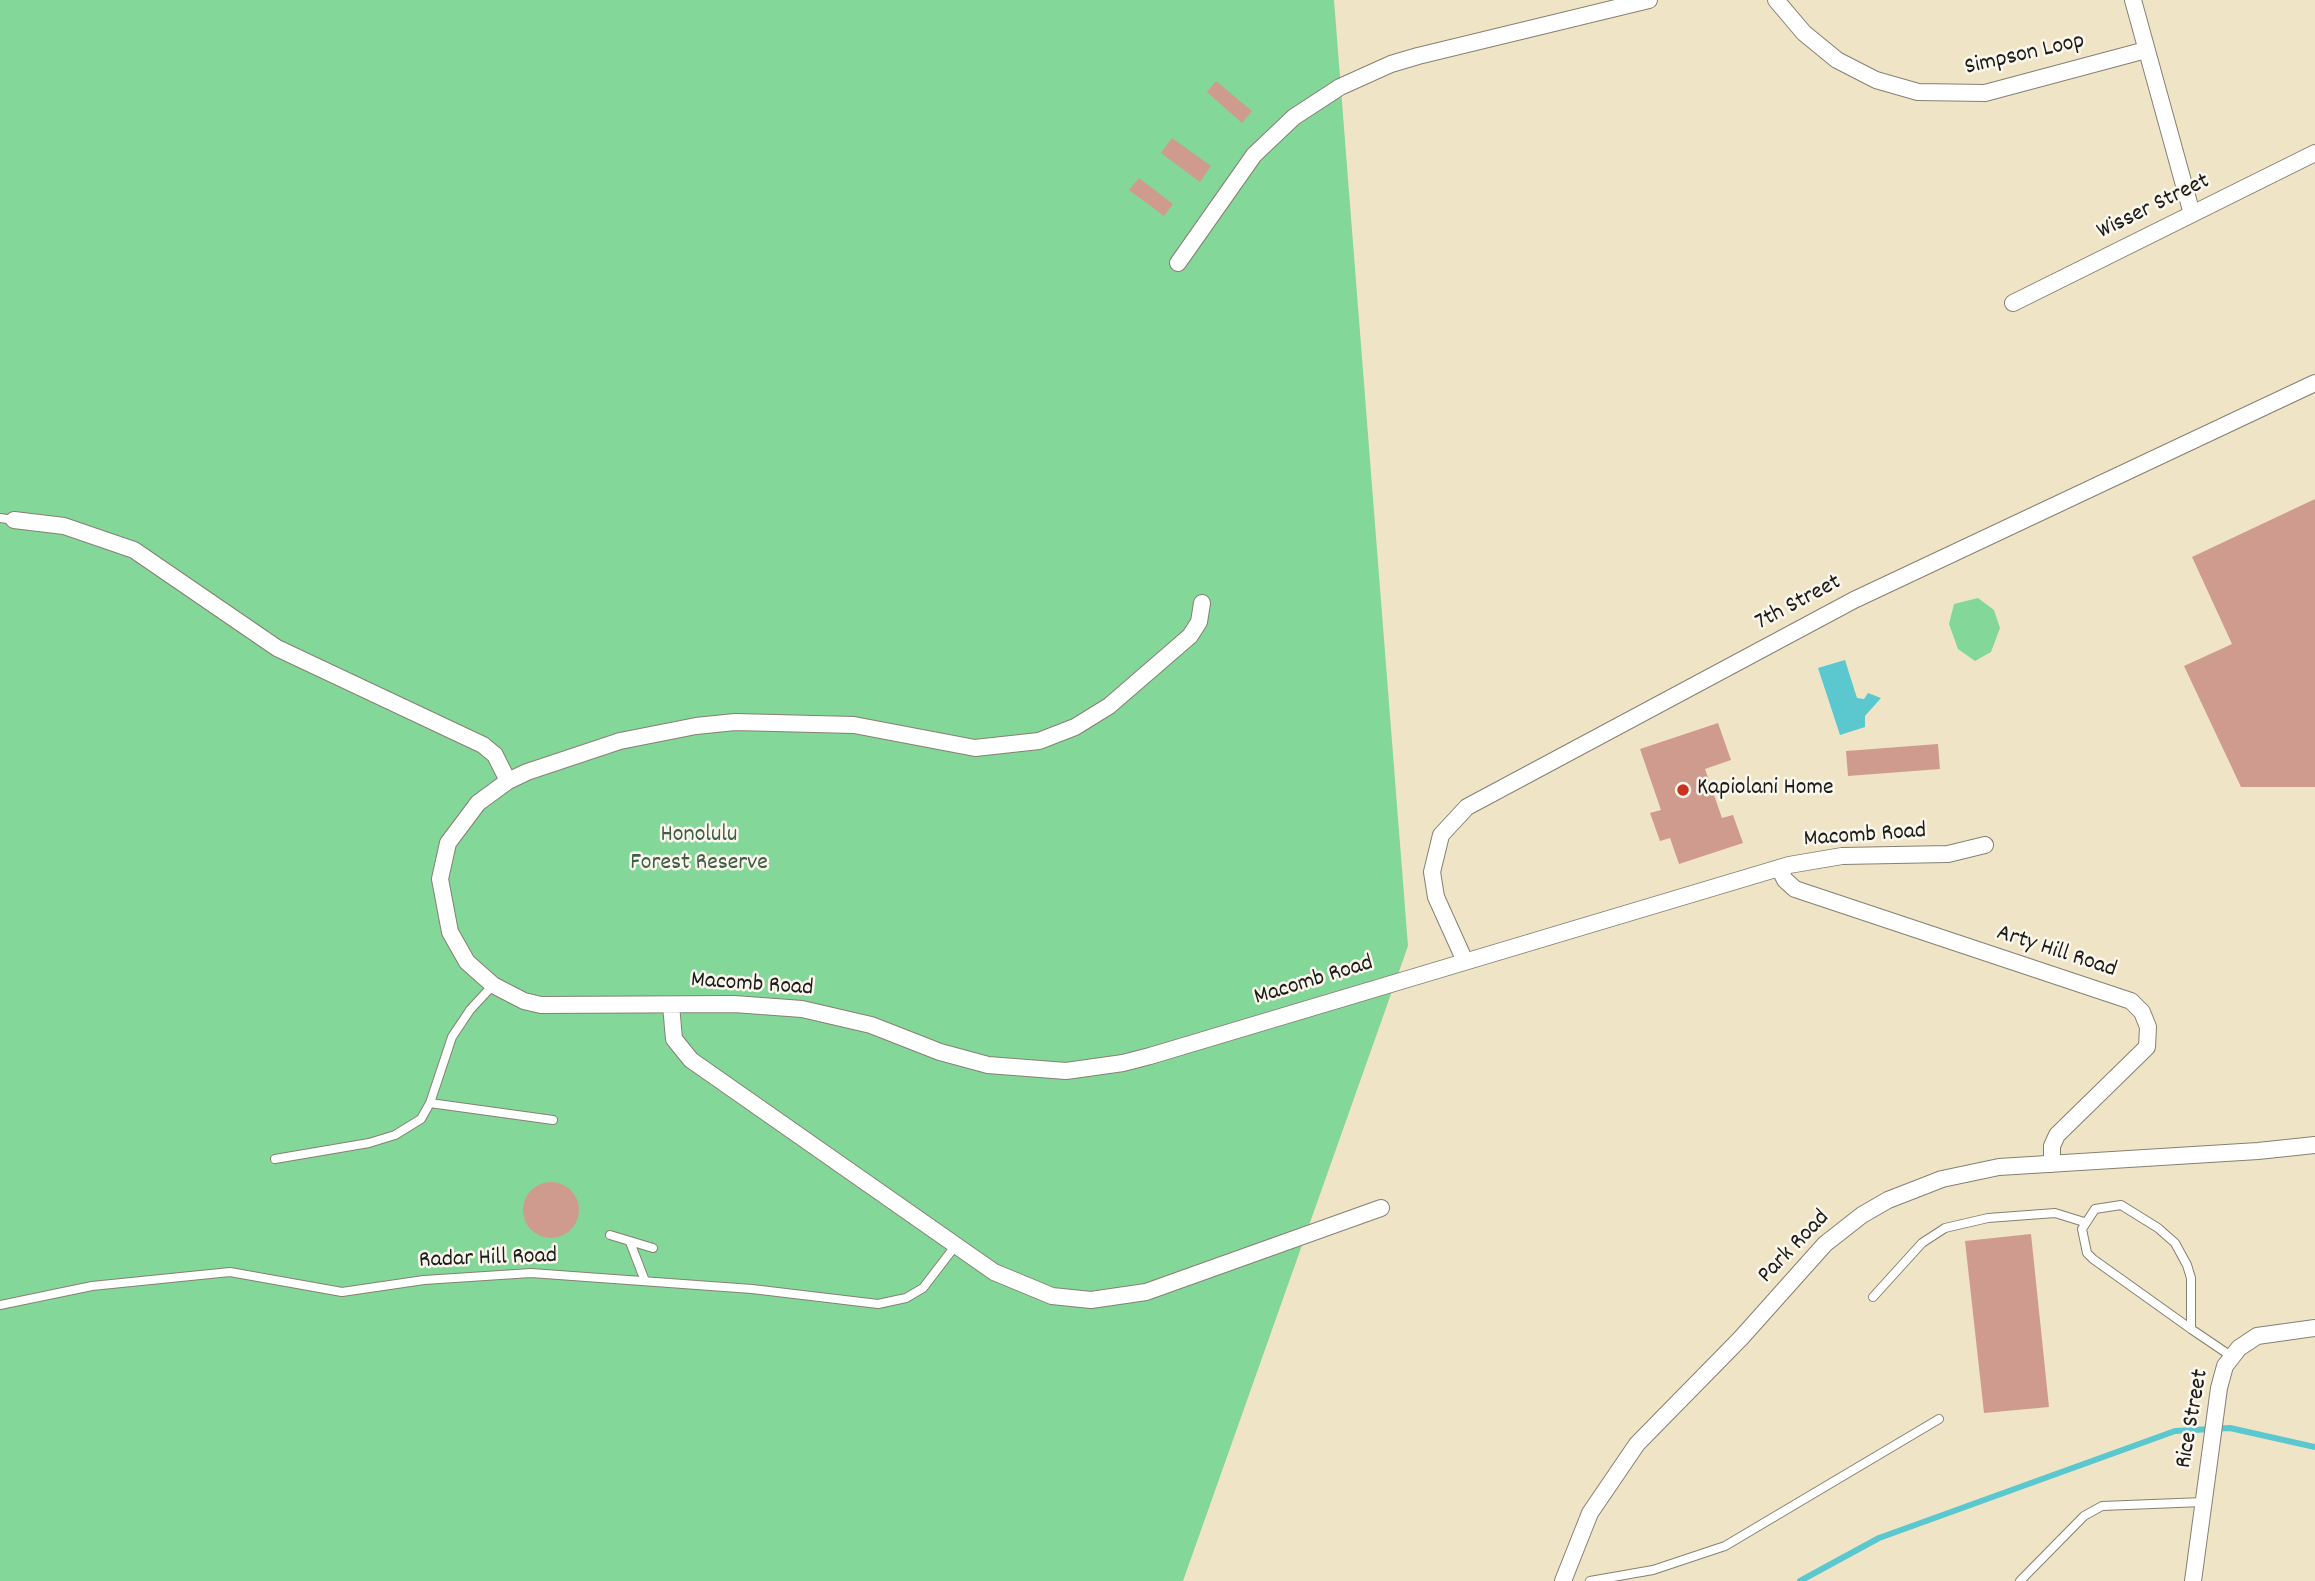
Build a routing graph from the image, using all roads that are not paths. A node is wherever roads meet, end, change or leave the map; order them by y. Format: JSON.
{"nodes":[{"id":1,"x":1649,"y":0,"type":"edge"},
{"id":2,"x":1776,"y":0,"type":"edge"},
{"id":3,"x":2133,"y":0,"type":"edge"},
{"id":4,"x":2147,"y":50,"type":"junction"},
{"id":5,"x":2315,"y":153,"type":"edge"},
{"id":6,"x":2192,"y":214,"type":"junction"},
{"id":7,"x":1178,"y":262,"type":"dead end"},
{"id":8,"x":2013,"y":303,"type":"dead end"},
{"id":9,"x":2315,"y":383,"type":"edge"},
{"id":10,"x":7,"y":519,"type":"edge"},
{"id":11,"x":1202,"y":603,"type":"dead end"},
{"id":12,"x":508,"y":781,"type":"junction"},
{"id":13,"x":1986,"y":845,"type":"dead end"},
{"id":14,"x":1779,"y":868,"type":"junction"},
{"id":15,"x":1464,"y":959,"type":"junction"},
{"id":16,"x":493,"y":985,"type":"junction"},
{"id":17,"x":671,"y":1004,"type":"junction"},
{"id":18,"x":430,"y":1103,"type":"junction"},
{"id":19,"x":553,"y":1120,"type":"dead end"},
{"id":20,"x":2315,"y":1144,"type":"edge"},
{"id":21,"x":275,"y":1159,"type":"dead end"},
{"id":22,"x":2052,"y":1164,"type":"junction"},
{"id":23,"x":1381,"y":1209,"type":"dead end"},
{"id":24,"x":2084,"y":1222,"type":"junction"},
{"id":25,"x":610,"y":1235,"type":"dead end"},
{"id":26,"x":630,"y":1242,"type":"junction"},
{"id":27,"x":956,"y":1245,"type":"junction"},
{"id":28,"x":653,"y":1248,"type":"dead end"},
{"id":29,"x":645,"y":1281,"type":"junction"},
{"id":30,"x":1873,"y":1297,"type":"dead end"},
{"id":31,"x":0,"y":1305,"type":"edge"},
{"id":32,"x":2191,"y":1328,"type":"junction"},
{"id":33,"x":2315,"y":1328,"type":"edge"},
{"id":34,"x":2231,"y":1356,"type":"junction"},
{"id":35,"x":1939,"y":1419,"type":"dead end"},
{"id":36,"x":2203,"y":1502,"type":"junction"},
{"id":37,"x":1563,"y":1581,"type":"edge"},
{"id":38,"x":1590,"y":1581,"type":"edge"},
{"id":39,"x":2020,"y":1581,"type":"edge"},
{"id":40,"x":2193,"y":1581,"type":"edge"}],
"edges":[{"from":1,"to":7,"type":"street"},
{"from":2,"to":4,"type":"street","name":"Simpson Loop"},
{"from":3,"to":4,"type":"street"},
{"from":4,"to":6,"type":"street"},
{"from":5,"to":6,"type":"street","name":"Wisser Street"},
{"from":6,"to":8,"type":"street","name":"Wisser Street"},
{"from":9,"to":15,"type":"street","name":"7th Street"},
{"from":10,"to":12,"type":"street"},
{"from":11,"to":12,"type":"street","name":"Macomb Road"},
{"from":12,"to":16,"type":"street","name":"Macomb Road"},
{"from":13,"to":14,"type":"street","name":"Macomb Road"},
{"from":14,"to":15,"type":"street","name":"Macomb Road"},
{"from":14,"to":22,"type":"street","name":"Arty Hill Road"},
{"from":15,"to":17,"type":"street","name":"Macomb Road"},
{"from":16,"to":17,"type":"street","name":"Macomb Road"},
{"from":16,"to":18,"type":"lane"},
{"from":17,"to":27,"type":"street"},
{"from":18,"to":19,"type":"lane"},
{"from":18,"to":21,"type":"lane"},
{"from":20,"to":22,"type":"street","name":"Park Road"},
{"from":22,"to":37,"type":"street","name":"Park Road"},
{"from":23,"to":27,"type":"street"},
{"from":24,"to":30,"type":"lane"},
{"from":24,"to":32,"type":"lane"},
{"from":24,"to":32,"type":"lane"},
{"from":25,"to":26,"type":"lane"},
{"from":26,"to":28,"type":"lane"},
{"from":26,"to":29,"type":"lane"},
{"from":27,"to":29,"type":"lane","name":"Radar Hill Road"},
{"from":29,"to":31,"type":"lane","name":"Radar Hill Road"},
{"from":32,"to":34,"type":"lane"},
{"from":33,"to":34,"type":"street","name":"Rice Street"},
{"from":34,"to":36,"type":"street","name":"Rice Street"},
{"from":35,"to":38,"type":"lane"},
{"from":36,"to":39,"type":"lane"},
{"from":36,"to":40,"type":"street","name":"Rice Street"}]}
